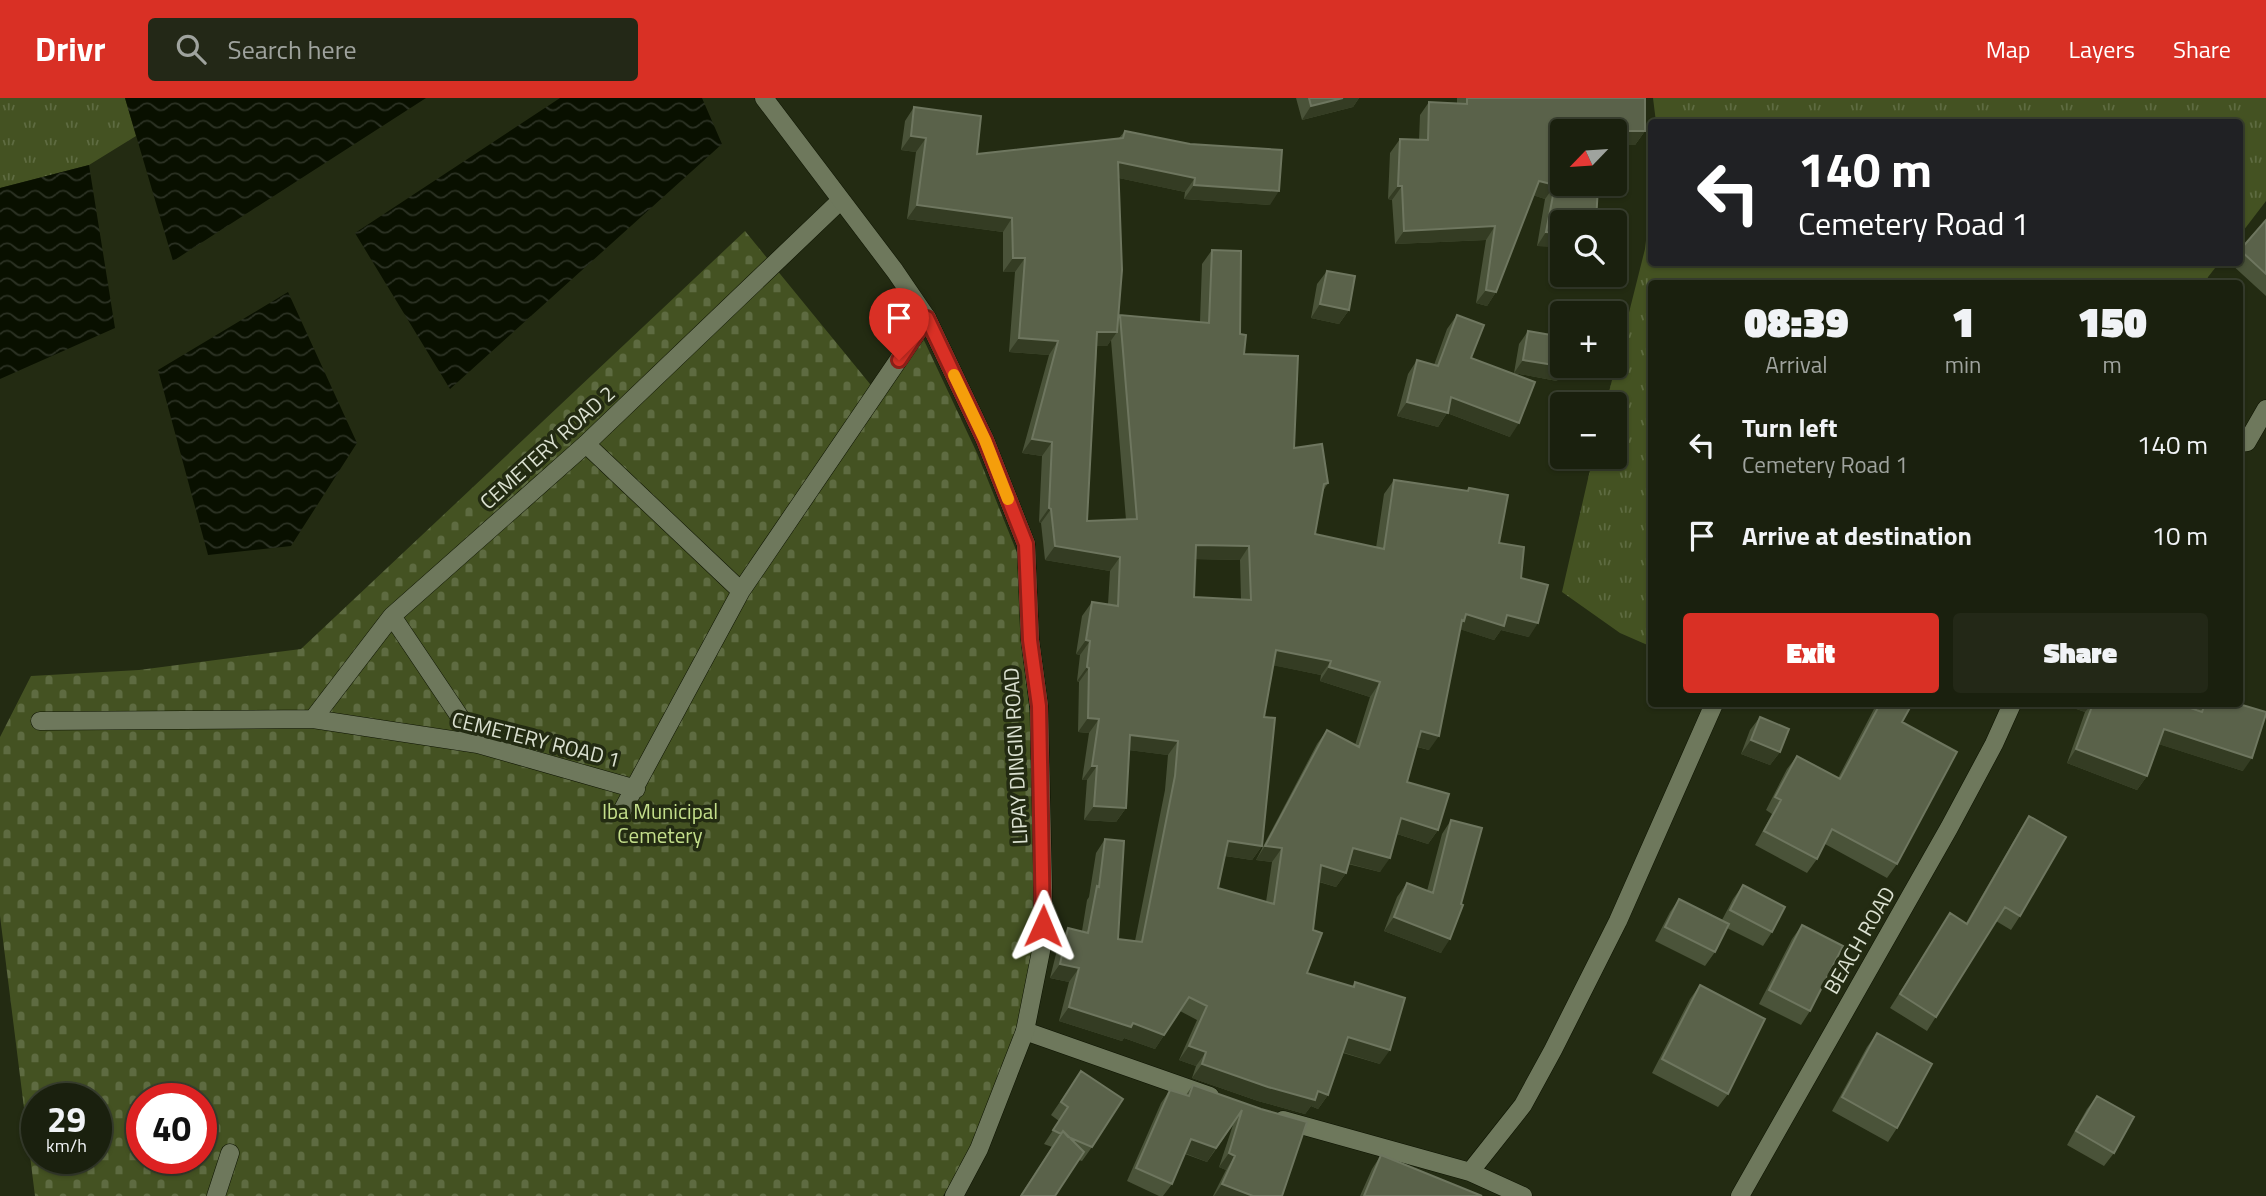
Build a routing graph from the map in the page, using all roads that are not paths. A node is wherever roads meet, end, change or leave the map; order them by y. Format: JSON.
{"nodes":[{"id":1,"x":764,"y":98,"type":"edge"},
{"id":2,"x":840,"y":201,"type":"junction"},
{"id":3,"x":927,"y":318,"type":"junction"},
{"id":4,"x":2266,"y":409,"type":"edge"},
{"id":5,"x":2243,"y":443,"type":"edge"},
{"id":6,"x":586,"y":444,"type":"junction"},
{"id":7,"x":741,"y":591,"type":"junction"},
{"id":8,"x":392,"y":616,"type":"junction"},
{"id":9,"x":1713,"y":707,"type":"edge"},
{"id":10,"x":2011,"y":707,"type":"edge"},
{"id":11,"x":313,"y":719,"type":"junction"},
{"id":12,"x":40,"y":721,"type":"dead end"},
{"id":13,"x":478,"y":744,"type":"junction"},
{"id":14,"x":636,"y":789,"type":"junction"},
{"id":15,"x":622,"y":811,"type":"dead end"},
{"id":16,"x":1025,"y":1031,"type":"junction"},
{"id":17,"x":1230,"y":1103,"type":"edge"},
{"id":18,"x":1268,"y":1116,"type":"edge"},
{"id":19,"x":230,"y":1153,"type":"dead end"},
{"id":20,"x":1471,"y":1171,"type":"junction"},
{"id":21,"x":216,"y":1196,"type":"edge"},
{"id":22,"x":954,"y":1196,"type":"edge"},
{"id":23,"x":1523,"y":1196,"type":"edge"},
{"id":24,"x":1740,"y":1196,"type":"edge"}],
"edges":[{"from":1,"to":2,"type":"street","name":"LIPAY DINGIN ROAD"},
{"from":2,"to":3,"type":"street","name":"LIPAY DINGIN ROAD"},
{"from":2,"to":6,"type":"street","name":"CEMETERY ROAD 2"},
{"from":3,"to":7,"type":"street","name":"CEMETERY ROAD 1"},
{"from":3,"to":16,"type":"street","name":"LIPAY DINGIN ROAD"},
{"from":4,"to":5,"type":"street"},
{"from":6,"to":7,"type":"street"},
{"from":6,"to":8,"type":"street","name":"CEMETERY ROAD 2"},
{"from":7,"to":14,"type":"street","name":"CEMETERY ROAD 1"},
{"from":8,"to":11,"type":"street","name":"CEMETERY ROAD 2"},
{"from":8,"to":13,"type":"street"},
{"from":9,"to":20,"type":"street"},
{"from":10,"to":24,"type":"street","name":"BEACH ROAD"},
{"from":11,"to":12,"type":"street","name":"CEMETERY ROAD 1"},
{"from":11,"to":13,"type":"street","name":"CEMETERY ROAD 1"},
{"from":13,"to":14,"type":"street","name":"CEMETERY ROAD 1"},
{"from":14,"to":15,"type":"street"},
{"from":16,"to":17,"type":"street"},
{"from":16,"to":22,"type":"street","name":"LIPAY DINGIN ROAD"},
{"from":18,"to":20,"type":"street"},
{"from":19,"to":21,"type":"street"},
{"from":20,"to":23,"type":"street"}]}
